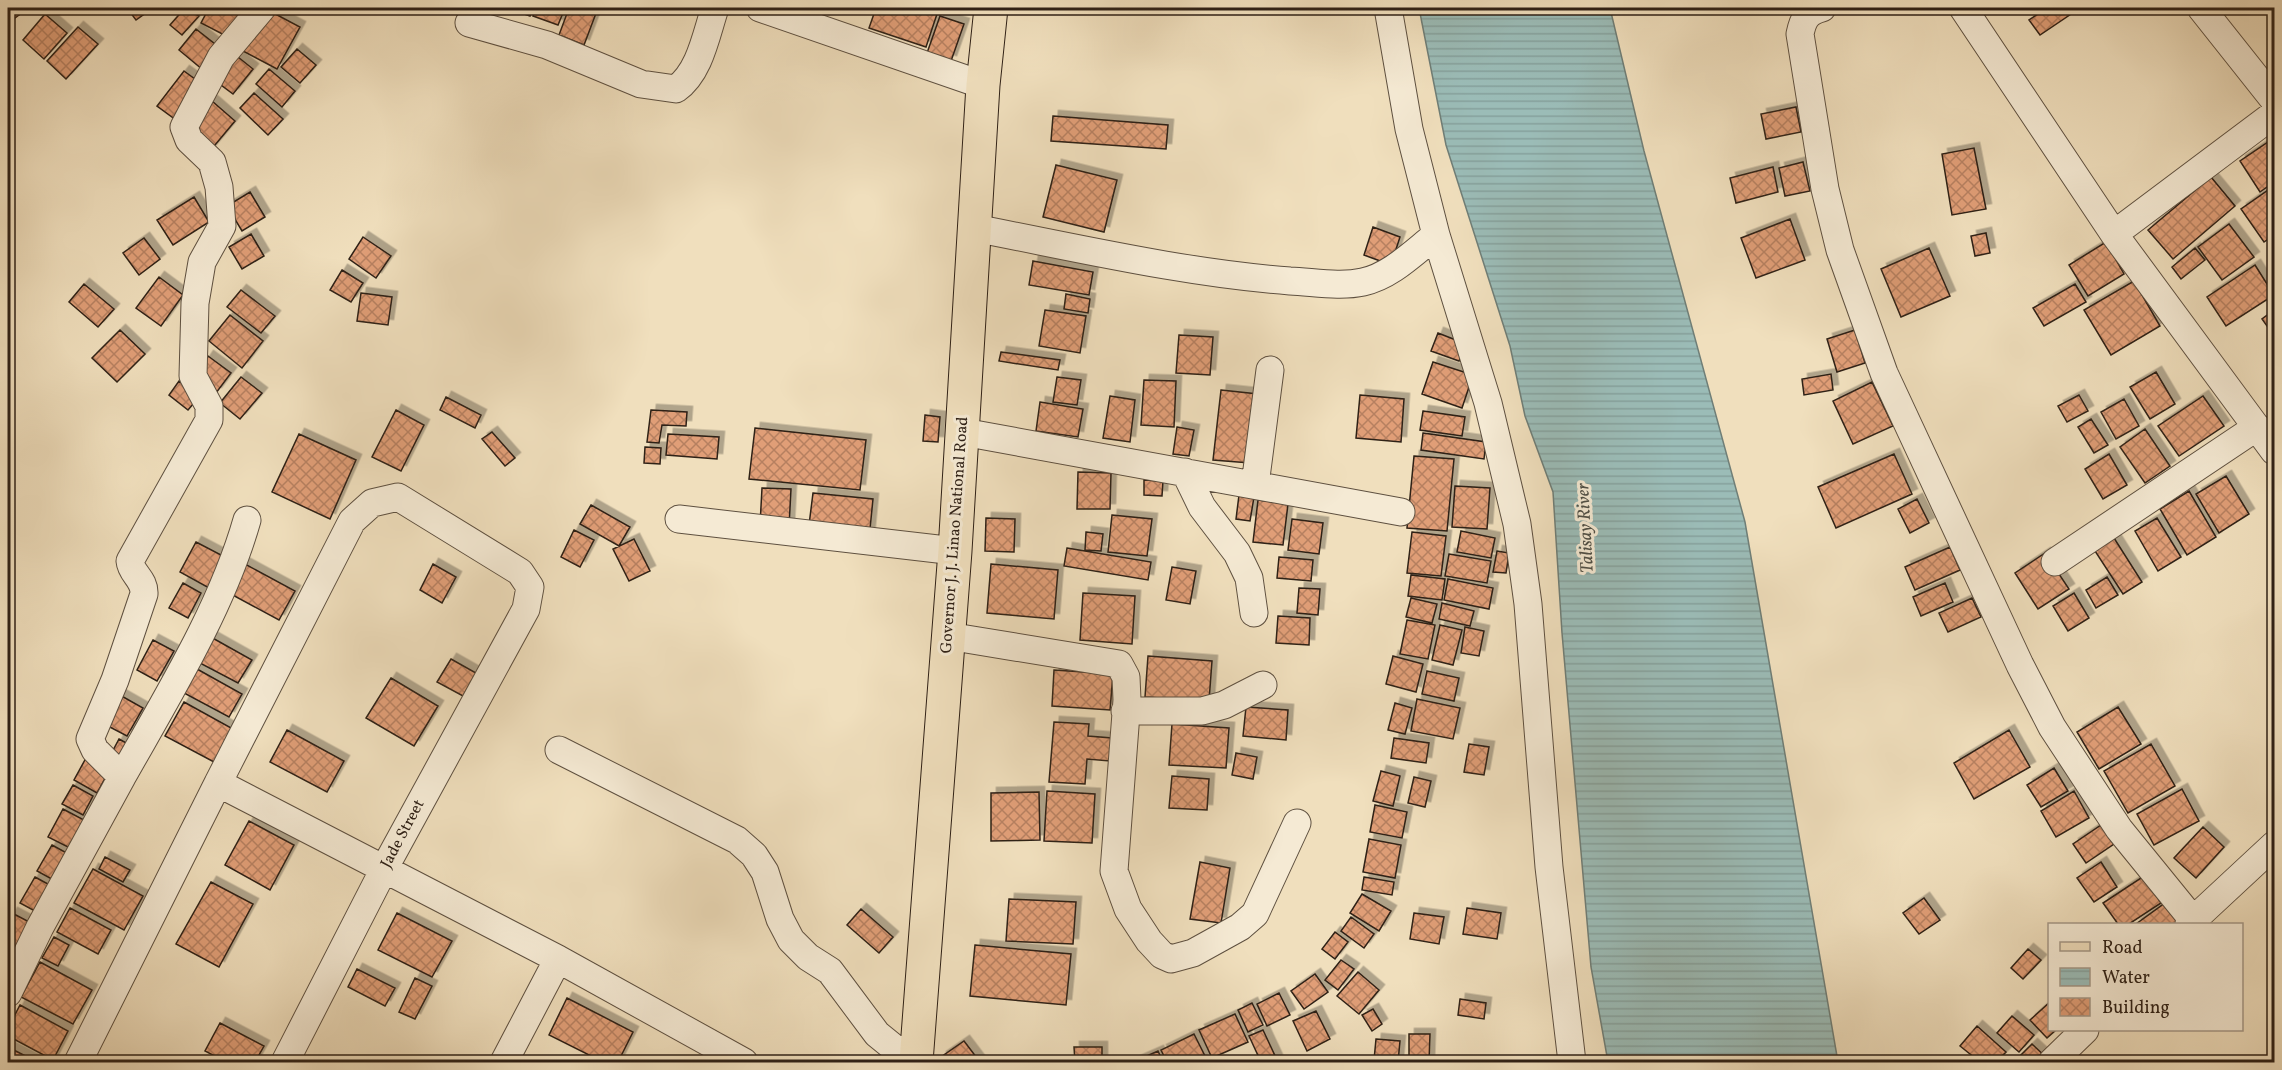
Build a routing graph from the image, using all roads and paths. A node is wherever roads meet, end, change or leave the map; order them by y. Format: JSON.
{"nodes":[{"id":1,"x":262,"y":8,"type":"edge"},
{"id":2,"x":715,"y":8,"type":"edge"},
{"id":3,"x":760,"y":8,"type":"edge"},
{"id":4,"x":991,"y":8,"type":"edge"},
{"id":5,"x":1388,"y":8,"type":"edge"},
{"id":6,"x":1822,"y":8,"type":"edge"},
{"id":7,"x":1963,"y":8,"type":"edge"},
{"id":8,"x":2201,"y":8,"type":"edge"},
{"id":9,"x":469,"y":23,"type":"dead end"},
{"id":10,"x":983,"y":86,"type":"junction"},
{"id":11,"x":2274,"y":100,"type":"edge"},
{"id":12,"x":2274,"y":114,"type":"edge"},
{"id":13,"x":974,"y":228,"type":"junction"},
{"id":14,"x":2114,"y":234,"type":"junction"},
{"id":15,"x":1436,"y":235,"type":"junction"},
{"id":16,"x":1270,"y":370,"type":"dead end"},
{"id":17,"x":2257,"y":426,"type":"junction"},
{"id":18,"x":963,"y":432,"type":"junction"},
{"id":19,"x":2274,"y":451,"type":"edge"},
{"id":20,"x":1185,"y":472,"type":"junction"},
{"id":21,"x":1255,"y":485,"type":"junction"},
{"id":22,"x":1401,"y":512,"type":"dead end"},
{"id":23,"x":680,"y":519,"type":"dead end"},
{"id":24,"x":247,"y":520,"type":"dead end"},
{"id":25,"x":955,"y":551,"type":"junction"},
{"id":26,"x":2055,"y":561,"type":"dead end"},
{"id":27,"x":1254,"y":613,"type":"dead end"},
{"id":28,"x":948,"y":636,"type":"junction"},
{"id":29,"x":1263,"y":685,"type":"dead end"},
{"id":30,"x":1125,"y":711,"type":"junction"},
{"id":31,"x":560,"y":750,"type":"dead end"},
{"id":32,"x":122,"y":777,"type":"junction"},
{"id":33,"x":218,"y":783,"type":"junction"},
{"id":34,"x":1297,"y":823,"type":"dead end"},
{"id":35,"x":2274,"y":845,"type":"edge"},
{"id":36,"x":384,"y":869,"type":"junction"},
{"id":37,"x":2191,"y":922,"type":"edge"},
{"id":38,"x":558,"y":960,"type":"junction"},
{"id":39,"x":8,"y":993,"type":"edge"},
{"id":40,"x":2083,"y":1031,"type":"edge"},
{"id":41,"x":916,"y":1060,"type":"edge"},
{"id":42,"x":738,"y":1061,"type":"edge"},
{"id":43,"x":78,"y":1062,"type":"edge"},
{"id":44,"x":285,"y":1062,"type":"edge"},
{"id":45,"x":504,"y":1062,"type":"edge"},
{"id":46,"x":1572,"y":1062,"type":"edge"},
{"id":47,"x":2052,"y":1062,"type":"edge"}],
"edges":[{"from":1,"to":32,"type":"street"},
{"from":2,"to":9,"type":"street"},
{"from":3,"to":10,"type":"street"},
{"from":4,"to":10,"type":"main road","name":"Governor J. J. Linao National Road"},
{"from":5,"to":15,"type":"street"},
{"from":6,"to":37,"type":"street"},
{"from":7,"to":14,"type":"street"},
{"from":8,"to":11,"type":"street"},
{"from":10,"to":13,"type":"main road","name":"Governor J. J. Linao National Road"},
{"from":12,"to":14,"type":"street"},
{"from":13,"to":15,"type":"street"},
{"from":13,"to":18,"type":"main road","name":"Governor J. J. Linao National Road"},
{"from":14,"to":17,"type":"street"},
{"from":15,"to":46,"type":"street"},
{"from":16,"to":21,"type":"street"},
{"from":17,"to":19,"type":"street"},
{"from":17,"to":26,"type":"street"},
{"from":18,"to":20,"type":"street"},
{"from":18,"to":25,"type":"main road","name":"Governor J. J. Linao National Road"},
{"from":20,"to":21,"type":"street"},
{"from":20,"to":27,"type":"street"},
{"from":21,"to":22,"type":"street"},
{"from":23,"to":25,"type":"street"},
{"from":24,"to":32,"type":"street"},
{"from":25,"to":28,"type":"main road","name":"Governor J. J. Linao National Road"},
{"from":28,"to":30,"type":"street"},
{"from":28,"to":41,"type":"main road","name":"Governor J. J. Linao National Road"},
{"from":29,"to":30,"type":"street"},
{"from":30,"to":34,"type":"street"},
{"from":31,"to":41,"type":"street"},
{"from":32,"to":39,"type":"street"},
{"from":33,"to":36,"type":"street"},
{"from":33,"to":36,"type":"street","name":"Jade Street"},
{"from":33,"to":43,"type":"street"},
{"from":35,"to":37,"type":"street"},
{"from":36,"to":38,"type":"street"},
{"from":36,"to":44,"type":"street","name":"Jade Street"},
{"from":38,"to":42,"type":"street"},
{"from":38,"to":45,"type":"street"},
{"from":40,"to":47,"type":"street"}]}
